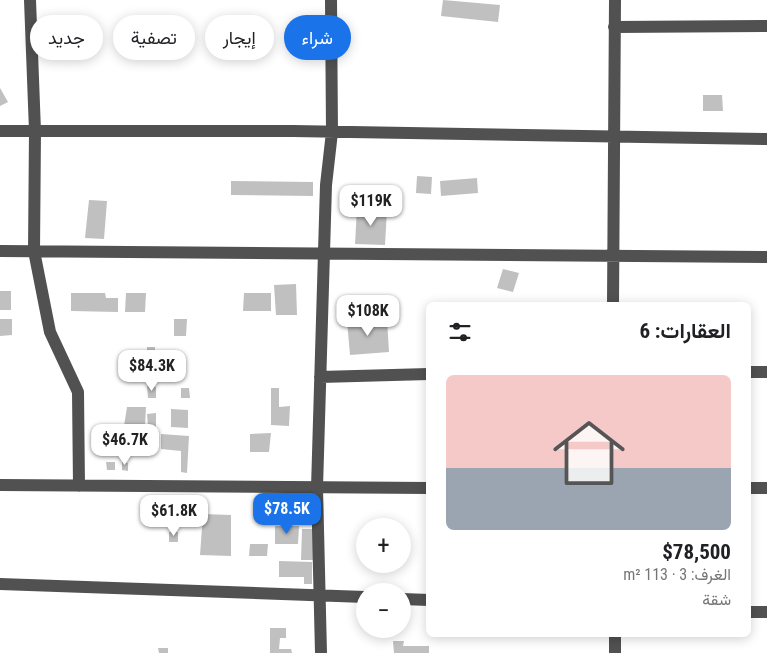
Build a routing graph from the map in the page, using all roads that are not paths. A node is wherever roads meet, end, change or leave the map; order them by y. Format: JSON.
{"nodes":[{"id":1,"x":30,"y":0,"type":"edge"},
{"id":2,"x":331,"y":0,"type":"edge"},
{"id":3,"x":615,"y":0,"type":"edge"},
{"id":4,"x":767,"y":26,"type":"edge"},
{"id":5,"x":614,"y":27,"type":"junction"},
{"id":6,"x":0,"y":130,"type":"edge"},
{"id":7,"x":35,"y":131,"type":"junction"},
{"id":8,"x":332,"y":132,"type":"junction"},
{"id":9,"x":612,"y":138,"type":"junction"},
{"id":10,"x":767,"y":139,"type":"edge"},
{"id":11,"x":0,"y":251,"type":"edge"},
{"id":12,"x":34,"y":251,"type":"junction"},
{"id":13,"x":324,"y":255,"type":"junction"},
{"id":14,"x":613,"y":255,"type":"junction"},
{"id":15,"x":767,"y":257,"type":"edge"},
{"id":16,"x":613,"y":302,"type":"edge"},
{"id":17,"x":751,"y":372,"type":"edge"},
{"id":18,"x":767,"y":372,"type":"edge"},
{"id":19,"x":426,"y":374,"type":"edge"},
{"id":20,"x":320,"y":377,"type":"junction"},
{"id":21,"x":0,"y":485,"type":"edge"},
{"id":22,"x":79,"y":486,"type":"junction"},
{"id":23,"x":317,"y":488,"type":"junction"},
{"id":24,"x":426,"y":488,"type":"edge"},
{"id":25,"x":751,"y":488,"type":"edge"},
{"id":26,"x":767,"y":488,"type":"edge"},
{"id":27,"x":0,"y":584,"type":"edge"},
{"id":28,"x":319,"y":594,"type":"junction"},
{"id":29,"x":356,"y":596,"type":"edge"},
{"id":30,"x":411,"y":599,"type":"edge"},
{"id":31,"x":426,"y":600,"type":"edge"},
{"id":32,"x":751,"y":612,"type":"edge"},
{"id":33,"x":767,"y":612,"type":"edge"},
{"id":34,"x":615,"y":637,"type":"edge"},
{"id":35,"x":321,"y":653,"type":"edge"},
{"id":36,"x":615,"y":653,"type":"edge"}],
"edges":[{"from":1,"to":7,"type":"street"},
{"from":2,"to":8,"type":"street"},
{"from":3,"to":5,"type":"street"},
{"from":4,"to":5,"type":"street"},
{"from":5,"to":9,"type":"street"},
{"from":6,"to":7,"type":"street"},
{"from":7,"to":8,"type":"street"},
{"from":7,"to":12,"type":"street"},
{"from":8,"to":9,"type":"street"},
{"from":8,"to":13,"type":"street"},
{"from":9,"to":10,"type":"street"},
{"from":9,"to":14,"type":"street"},
{"from":11,"to":12,"type":"street"},
{"from":12,"to":13,"type":"street"},
{"from":12,"to":22,"type":"street"},
{"from":13,"to":14,"type":"street"},
{"from":13,"to":20,"type":"street"},
{"from":14,"to":15,"type":"street"},
{"from":14,"to":16,"type":"street"},
{"from":17,"to":18,"type":"street"},
{"from":19,"to":20,"type":"street"},
{"from":20,"to":23,"type":"street"},
{"from":21,"to":22,"type":"street"},
{"from":22,"to":23,"type":"street"},
{"from":23,"to":24,"type":"street"},
{"from":23,"to":28,"type":"street"},
{"from":25,"to":26,"type":"street"},
{"from":27,"to":28,"type":"street"},
{"from":28,"to":29,"type":"street"},
{"from":28,"to":35,"type":"street"},
{"from":30,"to":31,"type":"street"},
{"from":32,"to":33,"type":"street"},
{"from":34,"to":36,"type":"street"}]}
